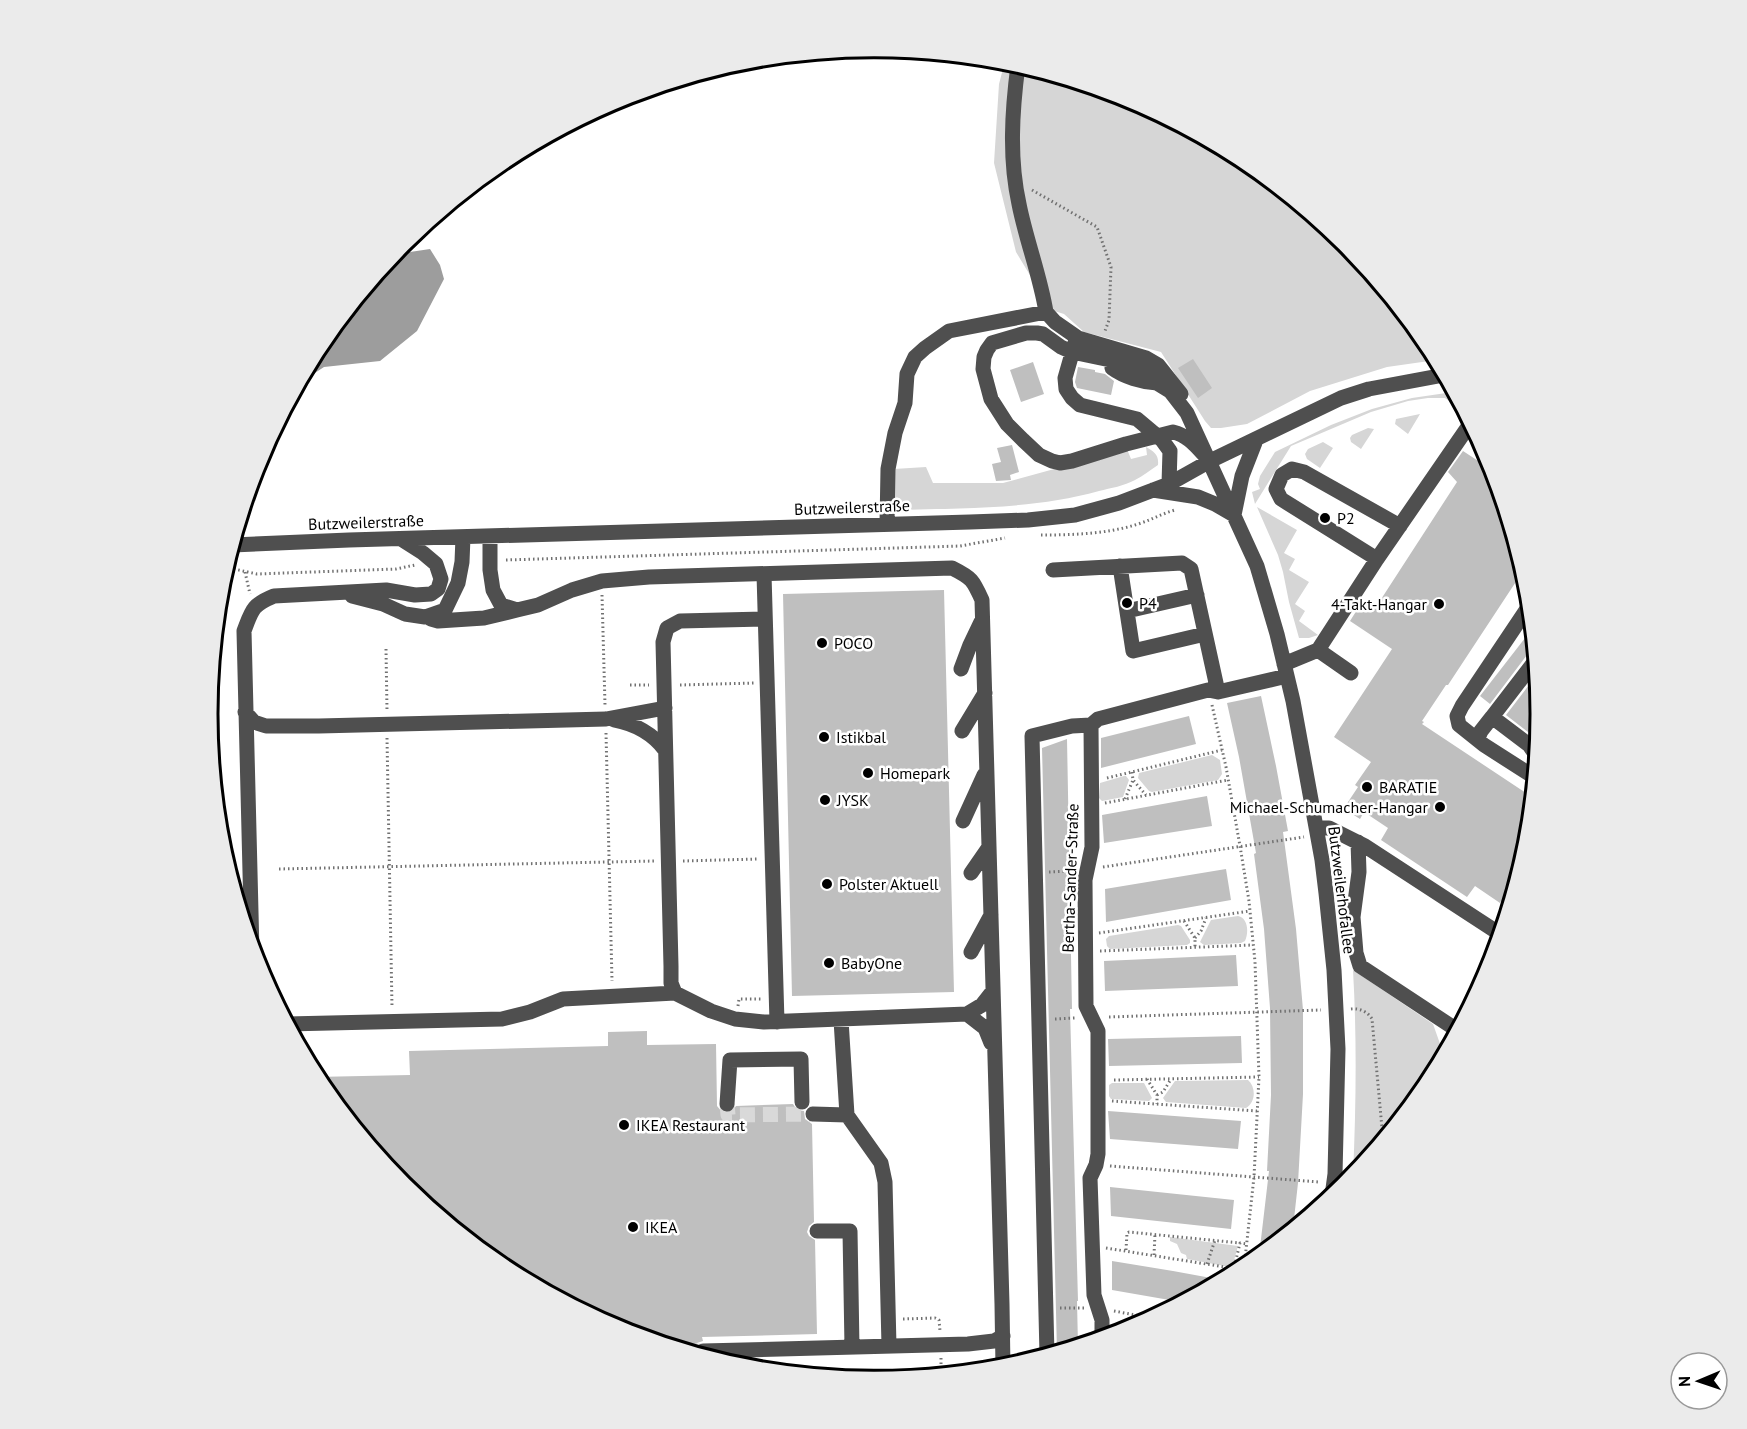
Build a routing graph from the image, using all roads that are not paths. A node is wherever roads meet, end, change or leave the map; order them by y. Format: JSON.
{"nodes":[{"id":1,"x":1017,"y":75,"type":"edge"},
{"id":2,"x":1046,"y":312,"type":"junction"},
{"id":3,"x":1075,"y":345,"type":"junction"},
{"id":4,"x":1101,"y":351,"type":"junction"},
{"id":5,"x":1435,"y":377,"type":"edge"},
{"id":6,"x":1187,"y":413,"type":"junction"},
{"id":7,"x":1465,"y":430,"type":"edge"},
{"id":8,"x":1182,"y":434,"type":"junction"},
{"id":9,"x":1156,"y":436,"type":"junction"},
{"id":10,"x":1256,"y":440,"type":"junction"},
{"id":11,"x":1210,"y":461,"type":"junction"},
{"id":12,"x":1169,"y":484,"type":"junction"},
{"id":13,"x":1154,"y":490,"type":"junction"},
{"id":14,"x":1234,"y":515,"type":"junction"},
{"id":15,"x":887,"y":524,"type":"junction"},
{"id":16,"x":1400,"y":526,"type":"junction"},
{"id":17,"x":463,"y":537,"type":"junction"},
{"id":18,"x":490,"y":537,"type":"junction"},
{"id":19,"x":401,"y":539,"type":"junction"},
{"id":20,"x":240,"y":545,"type":"edge"},
{"id":21,"x":1377,"y":559,"type":"junction"},
{"id":22,"x":1119,"y":566,"type":"junction"},
{"id":23,"x":1053,"y":570,"type":"dead end"},
{"id":24,"x":764,"y":574,"type":"junction"},
{"id":25,"x":340,"y":592,"type":"junction"},
{"id":26,"x":1197,"y":595,"type":"junction"},
{"id":27,"x":517,"y":610,"type":"junction"},
{"id":28,"x":1127,"y":611,"type":"junction"},
{"id":29,"x":1522,"y":617,"type":"edge"},
{"id":30,"x":425,"y":618,"type":"junction"},
{"id":31,"x":765,"y":619,"type":"junction"},
{"id":32,"x":983,"y":619,"type":"junction"},
{"id":33,"x":1205,"y":634,"type":"junction"},
{"id":34,"x":1318,"y":650,"type":"junction"},
{"id":35,"x":961,"y":669,"type":"dead end"},
{"id":36,"x":1286,"y":670,"type":"junction"},
{"id":37,"x":1528,"y":670,"type":"edge"},
{"id":38,"x":1351,"y":673,"type":"dead end"},
{"id":39,"x":1213,"y":691,"type":"junction"},
{"id":40,"x":985,"y":693,"type":"junction"},
{"id":41,"x":665,"y":708,"type":"junction"},
{"id":42,"x":245,"y":712,"type":"junction"},
{"id":43,"x":1492,"y":717,"type":"junction"},
{"id":44,"x":606,"y":719,"type":"junction"},
{"id":45,"x":1091,"y":725,"type":"junction"},
{"id":46,"x":962,"y":731,"type":"dead end"},
{"id":47,"x":1478,"y":738,"type":"junction"},
{"id":48,"x":1529,"y":745,"type":"edge"},
{"id":49,"x":666,"y":750,"type":"junction"},
{"id":50,"x":987,"y":769,"type":"junction"},
{"id":51,"x":1527,"y":772,"type":"edge"},
{"id":52,"x":963,"y":821,"type":"dead end"},
{"id":53,"x":1317,"y":832,"type":"junction"},
{"id":54,"x":1358,"y":842,"type":"junction"},
{"id":55,"x":989,"y":847,"type":"junction"},
{"id":56,"x":971,"y":873,"type":"dead end"},
{"id":57,"x":991,"y":915,"type":"junction"},
{"id":58,"x":251,"y":922,"type":"edge"},
{"id":59,"x":1493,"y":930,"type":"edge"},
{"id":60,"x":971,"y":952,"type":"dead end"},
{"id":61,"x":993,"y":991,"type":"junction"},
{"id":62,"x":675,"y":993,"type":"junction"},
{"id":63,"x":967,"y":1014,"type":"junction"},
{"id":64,"x":841,"y":1020,"type":"junction"},
{"id":65,"x":777,"y":1022,"type":"junction"},
{"id":66,"x":295,"y":1024,"type":"edge"},
{"id":67,"x":1451,"y":1026,"type":"edge"},
{"id":68,"x":995,"y":1054,"type":"junction"},
{"id":69,"x":802,"y":1102,"type":"dead end"},
{"id":70,"x":727,"y":1104,"type":"dead end"},
{"id":71,"x":813,"y":1114,"type":"tunnel mouth"},
{"id":72,"x":847,"y":1115,"type":"junction"},
{"id":73,"x":1333,"y":1182,"type":"edge"},
{"id":74,"x":817,"y":1231,"type":"dead end"},
{"id":75,"x":1102,"y":1329,"type":"edge"},
{"id":76,"x":1003,"y":1336,"type":"junction"},
{"id":77,"x":889,"y":1346,"type":"junction"},
{"id":78,"x":852,"y":1347,"type":"junction"},
{"id":79,"x":1047,"y":1347,"type":"edge"},
{"id":80,"x":715,"y":1351,"type":"edge"},
{"id":81,"x":1003,"y":1358,"type":"edge"}],
"edges":[{"from":1,"to":2,"type":"street"},
{"from":2,"to":3,"type":"street"},
{"from":2,"to":15,"type":"street"},
{"from":3,"to":4,"type":"street"},
{"from":3,"to":9,"type":"street"},
{"from":3,"to":9,"type":"street"},
{"from":4,"to":6,"type":"street"},
{"from":4,"to":6,"type":"street"},
{"from":5,"to":10,"type":"street","name":"Butzweilerstraße"},
{"from":6,"to":8,"type":"street"},
{"from":6,"to":11,"type":"street","name":"Butzweilerhofallee"},
{"from":7,"to":16,"type":"street"},
{"from":8,"to":9,"type":"street"},
{"from":8,"to":11,"type":"street"},
{"from":9,"to":12,"type":"street"},
{"from":10,"to":11,"type":"street","name":"Butzweilerstraße"},
{"from":10,"to":14,"type":"street"},
{"from":11,"to":12,"type":"street","name":"Butzweilerstraße"},
{"from":11,"to":14,"type":"street","name":"Butzweilerhofallee"},
{"from":12,"to":13,"type":"street","name":"Butzweilerstraße"},
{"from":13,"to":14,"type":"street"},
{"from":13,"to":15,"type":"street","name":"Butzweilerstraße"},
{"from":14,"to":36,"type":"street","name":"Butzweilerhofallee"},
{"from":15,"to":18,"type":"street","name":"Butzweilerstraße"},
{"from":16,"to":21,"type":"street"},
{"from":16,"to":21,"type":"street"},
{"from":17,"to":18,"type":"street","name":"Butzweilerstraße"},
{"from":17,"to":19,"type":"street","name":"Butzweilerstraße"},
{"from":17,"to":30,"type":"street"},
{"from":18,"to":27,"type":"street"},
{"from":19,"to":20,"type":"street","name":"Butzweilerstraße"},
{"from":19,"to":25,"type":"street"},
{"from":21,"to":34,"type":"street"},
{"from":22,"to":23,"type":"street"},
{"from":22,"to":26,"type":"street"},
{"from":22,"to":28,"type":"street"},
{"from":24,"to":27,"type":"street"},
{"from":24,"to":31,"type":"street"},
{"from":24,"to":32,"type":"street"},
{"from":25,"to":30,"type":"street"},
{"from":25,"to":42,"type":"street"},
{"from":26,"to":28,"type":"street"},
{"from":26,"to":33,"type":"street"},
{"from":27,"to":30,"type":"street"},
{"from":28,"to":33,"type":"street"},
{"from":29,"to":47,"type":"street"},
{"from":31,"to":41,"type":"street"},
{"from":31,"to":65,"type":"street"},
{"from":32,"to":35,"type":"street"},
{"from":32,"to":40,"type":"street"},
{"from":33,"to":39,"type":"street"},
{"from":34,"to":36,"type":"street"},
{"from":34,"to":38,"type":"street"},
{"from":36,"to":39,"type":"street"},
{"from":36,"to":53,"type":"street","name":"Butzweilerhofallee"},
{"from":37,"to":43,"type":"street"},
{"from":39,"to":45,"type":"street"},
{"from":40,"to":46,"type":"street"},
{"from":40,"to":50,"type":"street"},
{"from":41,"to":44,"type":"street"},
{"from":41,"to":49,"type":"street"},
{"from":42,"to":44,"type":"street"},
{"from":42,"to":58,"type":"street"},
{"from":43,"to":47,"type":"street"},
{"from":43,"to":48,"type":"street"},
{"from":44,"to":49,"type":"street"},
{"from":45,"to":75,"type":"street","name":"Bertha-Sander-Straße"},
{"from":45,"to":79,"type":"street"},
{"from":47,"to":51,"type":"street"},
{"from":49,"to":62,"type":"street"},
{"from":50,"to":52,"type":"street"},
{"from":50,"to":55,"type":"street"},
{"from":53,"to":54,"type":"street"},
{"from":53,"to":73,"type":"street","name":"Butzweilerhofallee"},
{"from":54,"to":59,"type":"street"},
{"from":54,"to":67,"type":"street"},
{"from":55,"to":56,"type":"street"},
{"from":55,"to":57,"type":"street"},
{"from":57,"to":60,"type":"street"},
{"from":57,"to":61,"type":"street"},
{"from":61,"to":63,"type":"street"},
{"from":61,"to":68,"type":"street"},
{"from":62,"to":65,"type":"street"},
{"from":62,"to":66,"type":"street"},
{"from":63,"to":64,"type":"street"},
{"from":63,"to":68,"type":"street"},
{"from":64,"to":65,"type":"street"},
{"from":64,"to":72,"type":"street"},
{"from":68,"to":76,"type":"street"},
{"from":69,"to":70,"type":"street"},
{"from":71,"to":72,"type":"street"},
{"from":72,"to":77,"type":"street"},
{"from":74,"to":78,"type":"street"},
{"from":76,"to":77,"type":"street"},
{"from":76,"to":81,"type":"street"},
{"from":77,"to":78,"type":"street"},
{"from":78,"to":80,"type":"street"}]}
